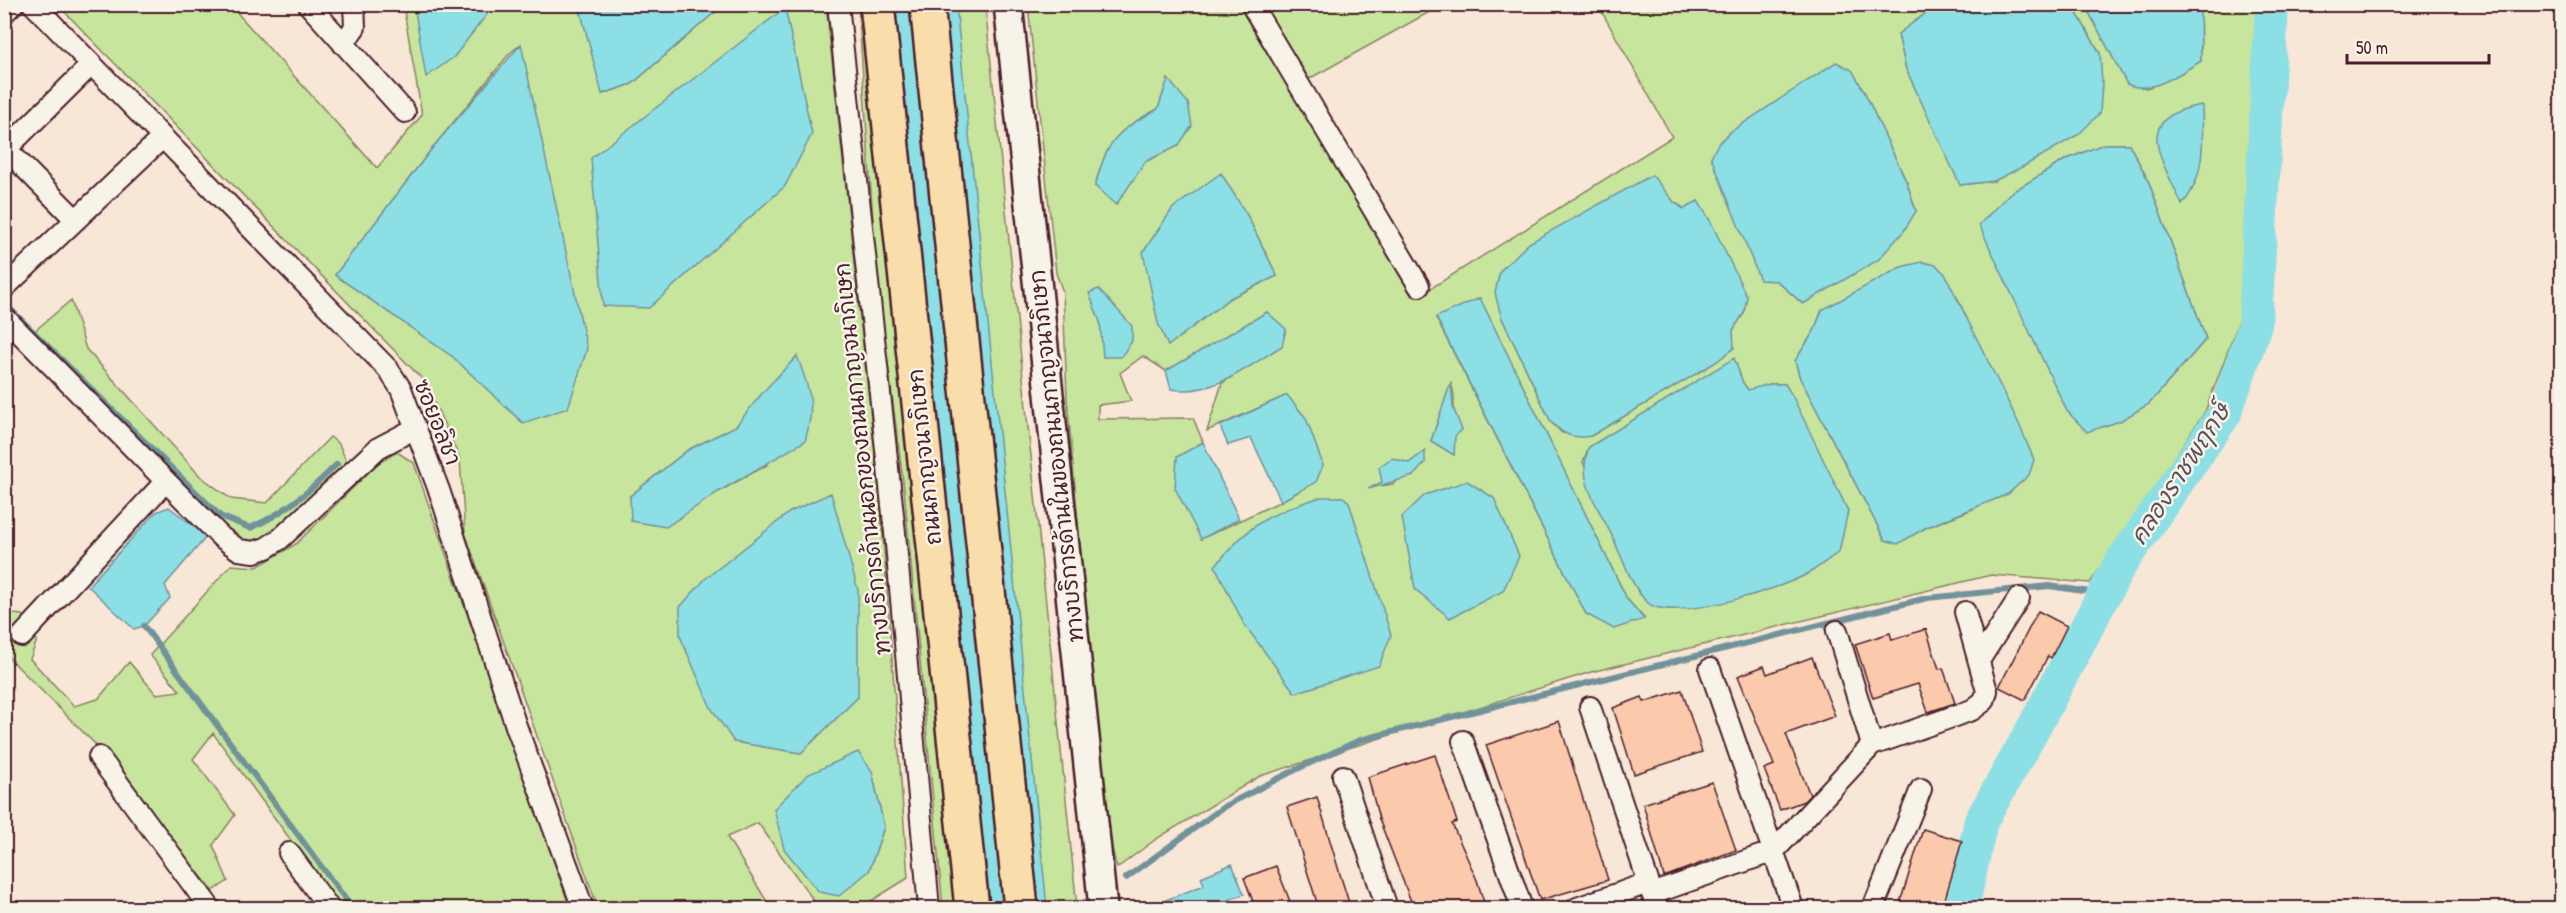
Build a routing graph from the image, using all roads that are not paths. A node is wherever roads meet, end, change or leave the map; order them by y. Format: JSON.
{"nodes":[{"id":1,"x":14,"y":4,"type":"edge"},
{"id":2,"x":33,"y":4,"type":"edge"},
{"id":3,"x":308,"y":4,"type":"edge"},
{"id":4,"x":354,"y":4,"type":"edge"},
{"id":5,"x":838,"y":4,"type":"edge"},
{"id":6,"x":877,"y":4,"type":"edge"},
{"id":7,"x":927,"y":4,"type":"edge"},
{"id":8,"x":1008,"y":4,"type":"edge"},
{"id":9,"x":1251,"y":4,"type":"edge"},
{"id":10,"x":4,"y":13,"type":"edge"},
{"id":11,"x":343,"y":44,"type":"junction"},
{"id":12,"x":91,"y":65,"type":"junction"},
{"id":13,"x":405,"y":112,"type":"dead end"},
{"id":14,"x":162,"y":138,"type":"junction"},
{"id":15,"x":5,"y":149,"type":"edge"},
{"id":16,"x":76,"y":220,"type":"junction"},
{"id":17,"x":1419,"y":286,"type":"dead end"},
{"id":18,"x":4,"y":288,"type":"edge"},
{"id":19,"x":4,"y":316,"type":"edge"},
{"id":20,"x":416,"y":428,"type":"junction"},
{"id":21,"x":166,"y":481,"type":"junction"},
{"id":22,"x":2019,"y":598,"type":"dead end"},
{"id":23,"x":1965,"y":612,"type":"dead end"},
{"id":24,"x":1837,"y":631,"type":"dead end"},
{"id":25,"x":22,"y":636,"type":"dead end"},
{"id":26,"x":1980,"y":659,"type":"junction"},
{"id":27,"x":1710,"y":669,"type":"dead end"},
{"id":28,"x":1590,"y":707,"type":"dead end"},
{"id":29,"x":1463,"y":741,"type":"dead end"},
{"id":30,"x":1872,"y":745,"type":"junction"},
{"id":31,"x":99,"y":758,"type":"dead end"},
{"id":32,"x":1343,"y":776,"type":"dead end"},
{"id":33,"x":1921,"y":789,"type":"dead end"},
{"id":34,"x":1774,"y":851,"type":"junction"},
{"id":35,"x":290,"y":853,"type":"dead end"},
{"id":36,"x":1652,"y":895,"type":"edge"},
{"id":37,"x":210,"y":909,"type":"edge"},
{"id":38,"x":329,"y":909,"type":"edge"},
{"id":39,"x":583,"y":909,"type":"edge"},
{"id":40,"x":929,"y":909,"type":"edge"},
{"id":41,"x":972,"y":909,"type":"edge"},
{"id":42,"x":1021,"y":909,"type":"edge"},
{"id":43,"x":1103,"y":909,"type":"edge"},
{"id":44,"x":1387,"y":909,"type":"edge"},
{"id":45,"x":1522,"y":909,"type":"edge"},
{"id":46,"x":1577,"y":909,"type":"edge"},
{"id":47,"x":1793,"y":909,"type":"edge"},
{"id":48,"x":1873,"y":909,"type":"edge"}],
"edges":[{"from":1,"to":10,"type":"street"},
{"from":2,"to":12,"type":"street","name":"ซอยอลิชา"},
{"from":3,"to":11,"type":"street"},
{"from":4,"to":11,"type":"street"},
{"from":5,"to":40,"type":"street","name":"ทางบริการด้านนอกของถนนกาญจนาภิเษก"},
{"from":6,"to":41,"type":"highway","name":"ถนนกาญจนาภิเษก"},
{"from":7,"to":42,"type":"highway"},
{"from":8,"to":43,"type":"main road","name":"ทางบริการด้านในของถนนกาญจนาภิเษก"},
{"from":9,"to":17,"type":"street"},
{"from":11,"to":13,"type":"street"},
{"from":12,"to":14,"type":"street","name":"ซอยอลิชา"},
{"from":12,"to":15,"type":"street"},
{"from":14,"to":16,"type":"street"},
{"from":14,"to":20,"type":"street","name":"ซอยอลิชา"},
{"from":15,"to":16,"type":"street"},
{"from":16,"to":18,"type":"street"},
{"from":19,"to":21,"type":"street"},
{"from":20,"to":21,"type":"street"},
{"from":20,"to":39,"type":"street","name":"ซอยอลิชา"},
{"from":21,"to":25,"type":"street"},
{"from":22,"to":26,"type":"street"},
{"from":23,"to":26,"type":"street"},
{"from":24,"to":30,"type":"street"},
{"from":26,"to":30,"type":"street"},
{"from":27,"to":34,"type":"street"},
{"from":28,"to":36,"type":"street"},
{"from":29,"to":45,"type":"street"},
{"from":30,"to":34,"type":"street"},
{"from":31,"to":37,"type":"street"},
{"from":32,"to":44,"type":"street"},
{"from":33,"to":48,"type":"street"},
{"from":34,"to":36,"type":"street"},
{"from":34,"to":47,"type":"street"},
{"from":35,"to":38,"type":"street"},
{"from":36,"to":46,"type":"street"}]}
